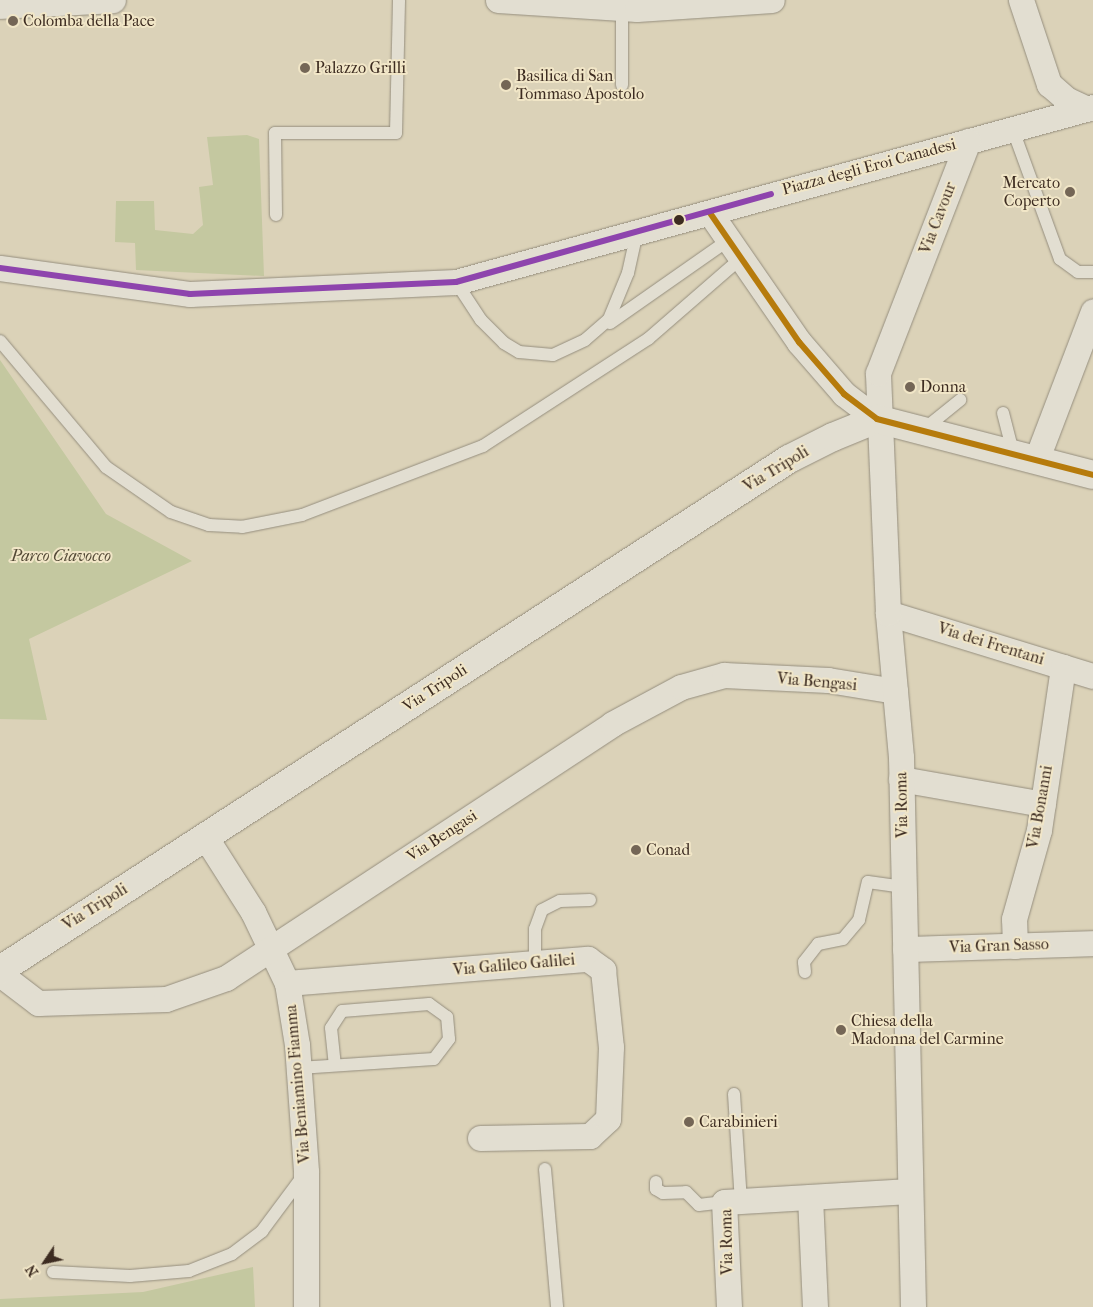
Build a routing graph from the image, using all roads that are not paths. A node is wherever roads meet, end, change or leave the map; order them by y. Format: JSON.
{"nodes":[{"id":1,"x":113,"y":0,"type":"edge"},
{"id":2,"x":399,"y":0,"type":"edge"},
{"id":3,"x":498,"y":0,"type":"edge"},
{"id":4,"x":772,"y":0,"type":"edge"},
{"id":5,"x":1021,"y":0,"type":"edge"},
{"id":6,"x":0,"y":6,"type":"edge"},
{"id":7,"x":632,"y":6,"type":"edge"},
{"id":8,"x":622,"y":86,"type":"dead end"},
{"id":9,"x":1090,"y":108,"type":"edge"},
{"id":10,"x":1013,"y":130,"type":"junction"},
{"id":11,"x":968,"y":141,"type":"junction"},
{"id":12,"x":710,"y":213,"type":"junction"},
{"id":13,"x":276,"y":215,"type":"dead end"},
{"id":14,"x":637,"y":232,"type":"junction"},
{"id":15,"x":734,"y":250,"type":"junction"},
{"id":16,"x":0,"y":268,"type":"edge"},
{"id":17,"x":1093,"y":272,"type":"edge"},
{"id":18,"x":456,"y":282,"type":"junction"},
{"id":19,"x":1093,"y":311,"type":"edge"},
{"id":20,"x":599,"y":330,"type":"junction"},
{"id":21,"x":0,"y":341,"type":"edge"},
{"id":22,"x":960,"y":400,"type":"dead end"},
{"id":23,"x":1003,"y":413,"type":"dead end"},
{"id":24,"x":877,"y":419,"type":"junction"},
{"id":25,"x":922,"y":430,"type":"junction"},
{"id":26,"x":1025,"y":455,"type":"junction"},
{"id":27,"x":1093,"y":475,"type":"edge"},
{"id":28,"x":888,"y":613,"type":"junction"},
{"id":29,"x":1063,"y":666,"type":"junction"},
{"id":30,"x":1093,"y":676,"type":"edge"},
{"id":31,"x":895,"y":691,"type":"junction"},
{"id":32,"x":901,"y":779,"type":"junction"},
{"id":33,"x":1043,"y":804,"type":"junction"},
{"id":34,"x":206,"y":838,"type":"junction"},
{"id":35,"x":904,"y":886,"type":"junction"},
{"id":36,"x":590,"y":900,"type":"dead end"},
{"id":37,"x":1093,"y":942,"type":"edge"},
{"id":38,"x":269,"y":945,"type":"junction"},
{"id":39,"x":1015,"y":946,"type":"junction"},
{"id":40,"x":905,"y":949,"type":"junction"},
{"id":41,"x":535,"y":963,"type":"junction"},
{"id":42,"x":0,"y":970,"type":"edge"},
{"id":43,"x":805,"y":972,"type":"dead end"},
{"id":44,"x":0,"y":974,"type":"edge"},
{"id":45,"x":287,"y":983,"type":"junction"},
{"id":46,"x":335,"y":1065,"type":"junction"},
{"id":47,"x":299,"y":1068,"type":"junction"},
{"id":48,"x":734,"y":1094,"type":"dead end"},
{"id":49,"x":480,"y":1138,"type":"dead end"},
{"id":50,"x":545,"y":1169,"type":"dead end"},
{"id":51,"x":306,"y":1172,"type":"junction"},
{"id":52,"x":656,"y":1182,"type":"dead end"},
{"id":53,"x":910,"y":1191,"type":"junction"},
{"id":54,"x":810,"y":1197,"type":"junction"},
{"id":55,"x":732,"y":1201,"type":"junction"},
{"id":56,"x":53,"y":1272,"type":"dead end"},
{"id":57,"x":306,"y":1307,"type":"edge"},
{"id":58,"x":558,"y":1307,"type":"edge"},
{"id":59,"x":729,"y":1307,"type":"edge"},
{"id":60,"x":815,"y":1307,"type":"edge"},
{"id":61,"x":913,"y":1307,"type":"edge"}],
"edges":[{"from":1,"to":6,"type":"street"},
{"from":2,"to":13,"type":"lane"},
{"from":3,"to":7,"type":"street"},
{"from":4,"to":7,"type":"street"},
{"from":5,"to":9,"type":"street"},
{"from":7,"to":8,"type":"lane"},
{"from":9,"to":10,"type":"street"},
{"from":10,"to":11,"type":"street"},
{"from":10,"to":17,"type":"lane"},
{"from":11,"to":12,"type":"street","name":"Piazza degli Eroi Canadesi"},
{"from":11,"to":24,"type":"street","name":"Via Cavour"},
{"from":12,"to":14,"type":"street","name":"Piazza degli Eroi Canadesi"},
{"from":12,"to":15,"type":"street"},
{"from":14,"to":18,"type":"street","name":"Piazza degli Eroi Canadesi"},
{"from":14,"to":20,"type":"lane"},
{"from":15,"to":20,"type":"lane"},
{"from":15,"to":21,"type":"lane"},
{"from":15,"to":24,"type":"street"},
{"from":16,"to":18,"type":"street","name":"Piazza degli Eroi Canadesi"},
{"from":18,"to":20,"type":"lane"},
{"from":19,"to":26,"type":"street"},
{"from":22,"to":25,"type":"lane"},
{"from":23,"to":26,"type":"lane"},
{"from":24,"to":25,"type":"street"},
{"from":24,"to":28,"type":"street","name":"Via Roma"},
{"from":24,"to":34,"type":"street","name":"Via Tripoli"},
{"from":25,"to":26,"type":"street"},
{"from":26,"to":27,"type":"street"},
{"from":28,"to":29,"type":"street","name":"Via dei Frentani"},
{"from":28,"to":31,"type":"street","name":"Via Roma"},
{"from":29,"to":30,"type":"street","name":"Via dei Frentani"},
{"from":29,"to":33,"type":"street","name":"Via Bonanni"},
{"from":31,"to":32,"type":"street","name":"Via Roma"},
{"from":31,"to":38,"type":"street","name":"Via Bengasi"},
{"from":32,"to":33,"type":"street"},
{"from":32,"to":35,"type":"street","name":"Via Roma"},
{"from":33,"to":39,"type":"street","name":"Via Bonanni"},
{"from":34,"to":38,"type":"street","name":"Via Beniamino Fiamma"},
{"from":34,"to":42,"type":"street","name":"Via Tripoli"},
{"from":35,"to":40,"type":"street","name":"Via Roma"},
{"from":35,"to":43,"type":"lane"},
{"from":36,"to":41,"type":"lane"},
{"from":37,"to":39,"type":"street","name":"Via Gran Sasso"},
{"from":38,"to":44,"type":"street","name":"Via Bengasi"},
{"from":38,"to":45,"type":"street","name":"Via Beniamino Fiamma"},
{"from":39,"to":40,"type":"street","name":"Via Gran Sasso"},
{"from":40,"to":53,"type":"street","name":"Via Roma"},
{"from":41,"to":45,"type":"street","name":"Via Galileo Galilei"},
{"from":41,"to":49,"type":"street","name":"Via Galileo Galilei"},
{"from":45,"to":47,"type":"street","name":"Via Beniamino Fiamma"},
{"from":46,"to":46,"type":"lane"},
{"from":46,"to":47,"type":"lane"},
{"from":47,"to":51,"type":"street","name":"Via Beniamino Fiamma"},
{"from":48,"to":55,"type":"lane"},
{"from":50,"to":58,"type":"lane"},
{"from":51,"to":56,"type":"lane","name":"Via Beniamino Fiamma"},
{"from":51,"to":57,"type":"street","name":"Via Beniamino Fiamma"},
{"from":52,"to":55,"type":"lane"},
{"from":53,"to":54,"type":"street","name":"Via Roma"},
{"from":53,"to":61,"type":"street","name":"Via Roma"},
{"from":54,"to":55,"type":"street","name":"Via Roma"},
{"from":54,"to":60,"type":"street"},
{"from":55,"to":59,"type":"street","name":"Via Roma"}]}
